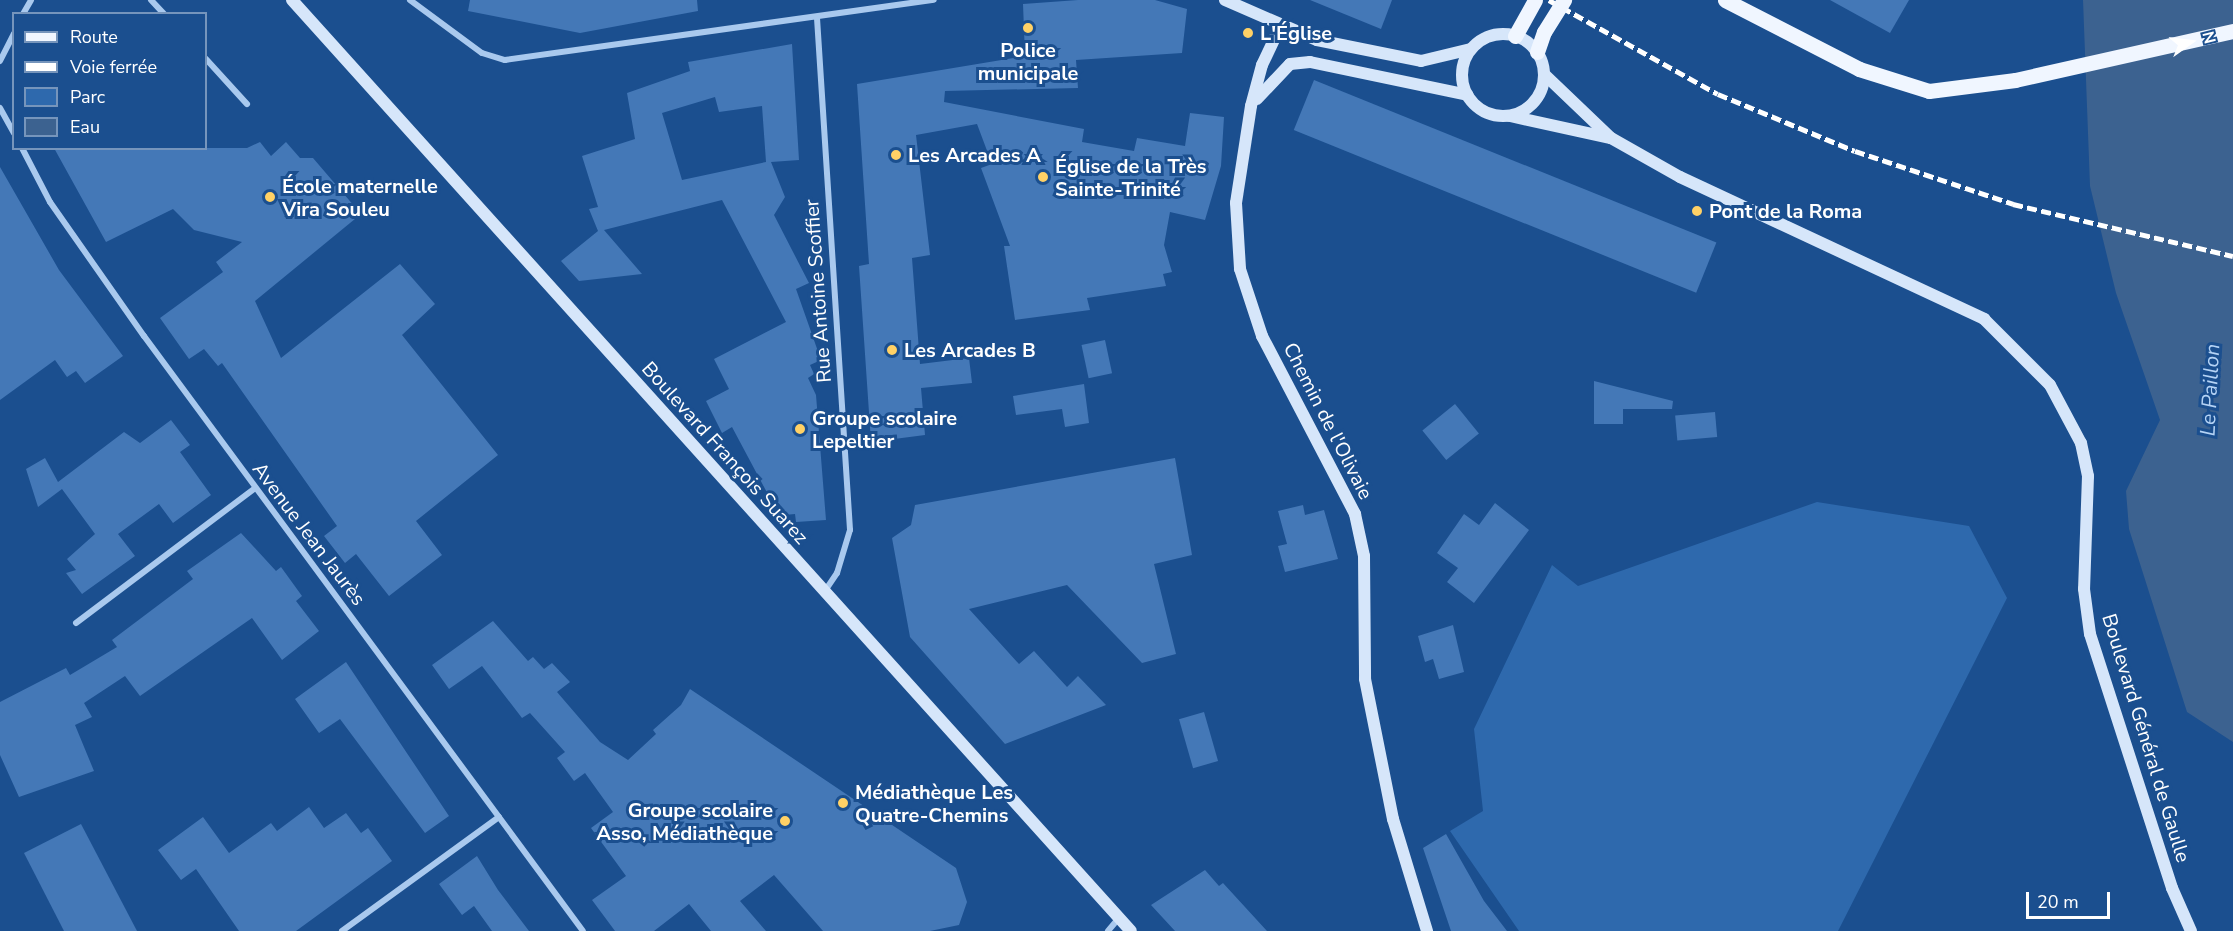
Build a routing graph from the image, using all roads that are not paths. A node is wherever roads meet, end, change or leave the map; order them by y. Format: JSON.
{"nodes":[{"id":1,"x":152,"y":0,"type":"edge"},
{"id":2,"x":292,"y":0,"type":"edge"},
{"id":3,"x":410,"y":0,"type":"edge"},
{"id":4,"x":934,"y":0,"type":"edge"},
{"id":5,"x":1225,"y":0,"type":"edge"},
{"id":6,"x":1535,"y":0,"type":"edge"},
{"id":7,"x":1564,"y":0,"type":"edge"},
{"id":8,"x":1725,"y":0,"type":"edge"},
{"id":9,"x":162,"y":12,"type":"edge"},
{"id":10,"x":817,"y":18,"type":"junction"},
{"id":11,"x":1281,"y":25,"type":"junction"},
{"id":12,"x":2233,"y":31,"type":"edge"},
{"id":13,"x":1515,"y":36,"type":"junction"},
{"id":14,"x":12,"y":37,"type":"edge"},
{"id":15,"x":1471,"y":49,"type":"junction"},
{"id":16,"x":1537,"y":52,"type":"junction"},
{"id":17,"x":207,"y":60,"type":"edge"},
{"id":18,"x":0,"y":61,"type":"edge"},
{"id":19,"x":1544,"y":74,"type":"junction"},
{"id":20,"x":1468,"y":95,"type":"junction"},
{"id":21,"x":247,"y":104,"type":"dead end"},
{"id":22,"x":1251,"y":106,"type":"junction"},
{"id":23,"x":0,"y":108,"type":"edge"},
{"id":24,"x":1509,"y":115,"type":"junction"},
{"id":25,"x":12,"y":129,"type":"edge"},
{"id":26,"x":1611,"y":138,"type":"junction"},
{"id":27,"x":23,"y":150,"type":"edge"},
{"id":28,"x":254,"y":489,"type":"junction"},
{"id":29,"x":824,"y":593,"type":"junction"},
{"id":30,"x":76,"y":623,"type":"dead end"},
{"id":31,"x":499,"y":817,"type":"junction"},
{"id":32,"x":1119,"y":918,"type":"junction"},
{"id":33,"x":342,"y":931,"type":"edge"},
{"id":34,"x":583,"y":931,"type":"edge"},
{"id":35,"x":1108,"y":931,"type":"edge"},
{"id":36,"x":1131,"y":931,"type":"edge"},
{"id":37,"x":1427,"y":931,"type":"edge"},
{"id":38,"x":2191,"y":931,"type":"edge"}],
"edges":[{"from":1,"to":9,"type":"street"},
{"from":2,"to":29,"type":"street","name":"Boulevard François Suarez"},
{"from":3,"to":10,"type":"street"},
{"from":4,"to":10,"type":"street"},
{"from":5,"to":11,"type":"street"},
{"from":6,"to":13,"type":"main road"},
{"from":7,"to":16,"type":"main road","bridge":true},
{"from":8,"to":12,"type":"main road"},
{"from":10,"to":29,"type":"street","name":"Rue Antoine Scoffier"},
{"from":11,"to":15,"type":"street"},
{"from":11,"to":22,"type":"street","name":"Chemin de l'Olivaie"},
{"from":13,"to":15,"type":"street"},
{"from":13,"to":16,"type":"street"},
{"from":14,"to":18,"type":"street"},
{"from":15,"to":20,"type":"street"},
{"from":16,"to":19,"type":"street"},
{"from":17,"to":21,"type":"street"},
{"from":19,"to":24,"type":"street"},
{"from":19,"to":26,"type":"street","name":"Boulevard Général de Gaulle"},
{"from":20,"to":22,"type":"street"},
{"from":20,"to":24,"type":"street"},
{"from":22,"to":37,"type":"street","name":"Chemin de l'Olivaie"},
{"from":23,"to":25,"type":"street"},
{"from":24,"to":26,"type":"street","name":"Boulevard Général de Gaulle"},
{"from":26,"to":38,"type":"street","name":"Boulevard Général de Gaulle"},
{"from":27,"to":28,"type":"street","name":"Avenue Jean Jaurès"},
{"from":28,"to":30,"type":"street"},
{"from":28,"to":31,"type":"street","name":"Avenue Jean Jaurès"},
{"from":29,"to":32,"type":"street","name":"Boulevard François Suarez"},
{"from":31,"to":33,"type":"street"},
{"from":31,"to":34,"type":"street","name":"Avenue Jean Jaurès"},
{"from":32,"to":35,"type":"street"},
{"from":32,"to":36,"type":"street","name":"Boulevard François Suarez"}]}
